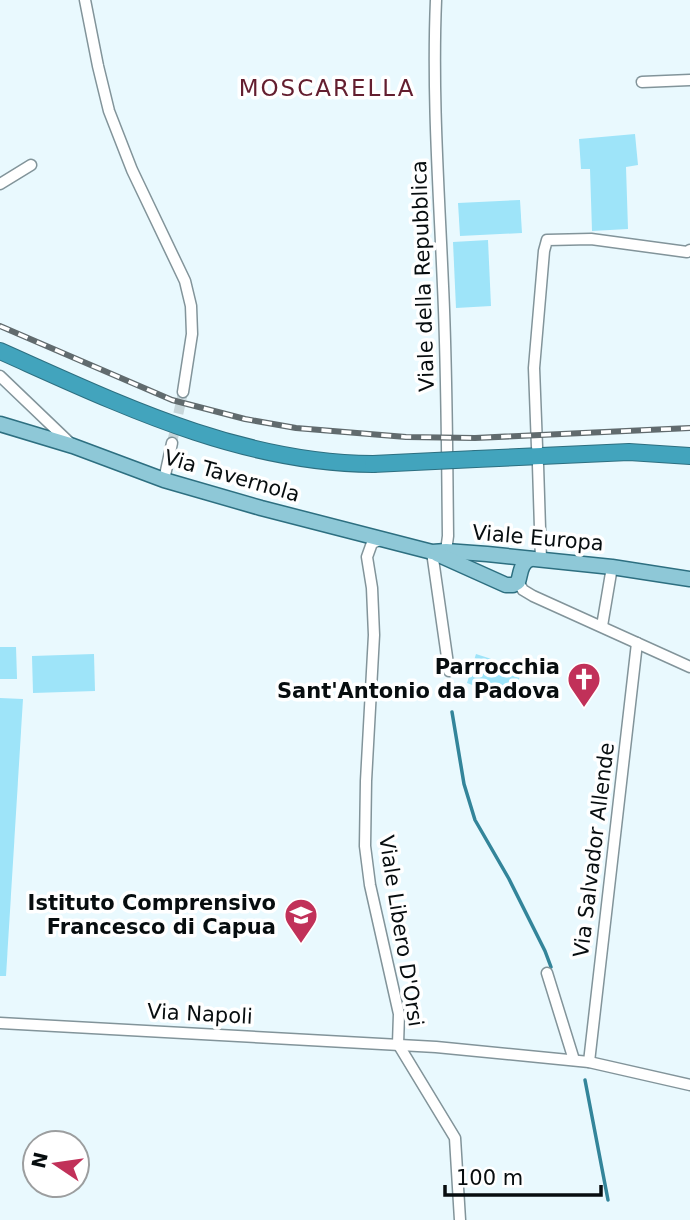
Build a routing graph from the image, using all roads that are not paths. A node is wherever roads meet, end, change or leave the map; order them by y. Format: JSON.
{"nodes":[{"id":1,"x":85,"y":0,"type":"edge"},
{"id":2,"x":436,"y":0,"type":"edge"},
{"id":3,"x":690,"y":80,"type":"edge"},
{"id":4,"x":642,"y":82,"type":"dead end"},
{"id":5,"x":31,"y":165,"type":"dead end"},
{"id":6,"x":0,"y":184,"type":"edge"},
{"id":7,"x":689,"y":252,"type":"edge"},
{"id":8,"x":0,"y":351,"type":"edge"},
{"id":9,"x":0,"y":376,"type":"edge"},
{"id":10,"x":183,"y":392,"type":"tunnel mouth"},
{"id":11,"x":0,"y":424,"type":"edge"},
{"id":12,"x":172,"y":443,"type":"tunnel mouth"},
{"id":13,"x":72,"y":446,"type":"junction"},
{"id":14,"x":537,"y":447,"type":"dead end"},
{"id":15,"x":690,"y":456,"type":"edge"},
{"id":16,"x":538,"y":465,"type":"dead end"},
{"id":17,"x":164,"y":480,"type":"junction"},
{"id":18,"x":349,"y":530,"type":"junction"},
{"id":19,"x":383,"y":539,"type":"junction"},
{"id":20,"x":439,"y":552,"type":"junction"},
{"id":21,"x":487,"y":554,"type":"junction"},
{"id":22,"x":367,"y":557,"type":"junction"},
{"id":23,"x":527,"y":560,"type":"junction"},
{"id":24,"x":612,"y":567,"type":"junction"},
{"id":25,"x":481,"y":575,"type":"junction"},
{"id":26,"x":690,"y":579,"type":"edge"},
{"id":27,"x":518,"y":582,"type":"junction"},
{"id":28,"x":602,"y":626,"type":"junction"},
{"id":29,"x":638,"y":643,"type":"junction"},
{"id":30,"x":690,"y":667,"type":"edge"},
{"id":31,"x":449,"y":671,"type":"dead end"},
{"id":32,"x":547,"y":973,"type":"dead end"},
{"id":33,"x":0,"y":1023,"type":"edge"},
{"id":34,"x":398,"y":1044,"type":"junction"},
{"id":35,"x":574,"y":1060,"type":"junction"},
{"id":36,"x":589,"y":1062,"type":"junction"},
{"id":37,"x":690,"y":1085,"type":"edge"},
{"id":38,"x":460,"y":1220,"type":"edge"}],
"edges":[{"from":1,"to":10,"type":"street"},
{"from":2,"to":20,"type":"street","name":"Viale della Repubblica"},
{"from":3,"to":4,"type":"street"},
{"from":5,"to":6,"type":"street"},
{"from":7,"to":14,"type":"street"},
{"from":8,"to":15,"type":"highway","bridge":true},
{"from":9,"to":13,"type":"street"},
{"from":11,"to":13,"type":"main road","name":"Via Tavernola"},
{"from":12,"to":17,"type":"street"},
{"from":13,"to":17,"type":"main road","name":"Via Tavernola"},
{"from":16,"to":23,"type":"street"},
{"from":17,"to":18,"type":"main road","name":"Via Tavernola"},
{"from":18,"to":19,"type":"main road","name":"Via Tavernola"},
{"from":18,"to":22,"type":"street"},
{"from":19,"to":20,"type":"main road","name":"Viale Europa"},
{"from":19,"to":22,"type":"street"},
{"from":20,"to":21,"type":"main road","name":"Viale Europa"},
{"from":20,"to":25,"type":"main road"},
{"from":20,"to":31,"type":"street"},
{"from":21,"to":23,"type":"main road","name":"Viale Europa"},
{"from":21,"to":25,"type":"main road"},
{"from":22,"to":34,"type":"street","name":"Viale Libero D'Orsi"},
{"from":23,"to":24,"type":"main road","name":"Viale Europa"},
{"from":23,"to":27,"type":"main road"},
{"from":24,"to":26,"type":"main road","name":"Viale Europa"},
{"from":24,"to":28,"type":"street"},
{"from":25,"to":27,"type":"main road"},
{"from":27,"to":28,"type":"street"},
{"from":28,"to":29,"type":"street"},
{"from":29,"to":30,"type":"street"},
{"from":29,"to":36,"type":"street","name":"Via Salvador Allende"},
{"from":32,"to":35,"type":"street"},
{"from":33,"to":34,"type":"street","name":"Via Napoli"},
{"from":34,"to":35,"type":"street","name":"Via Napoli"},
{"from":34,"to":38,"type":"street"},
{"from":35,"to":36,"type":"street","name":"Via Napoli"},
{"from":36,"to":37,"type":"street","name":"Via Napoli"}]}
